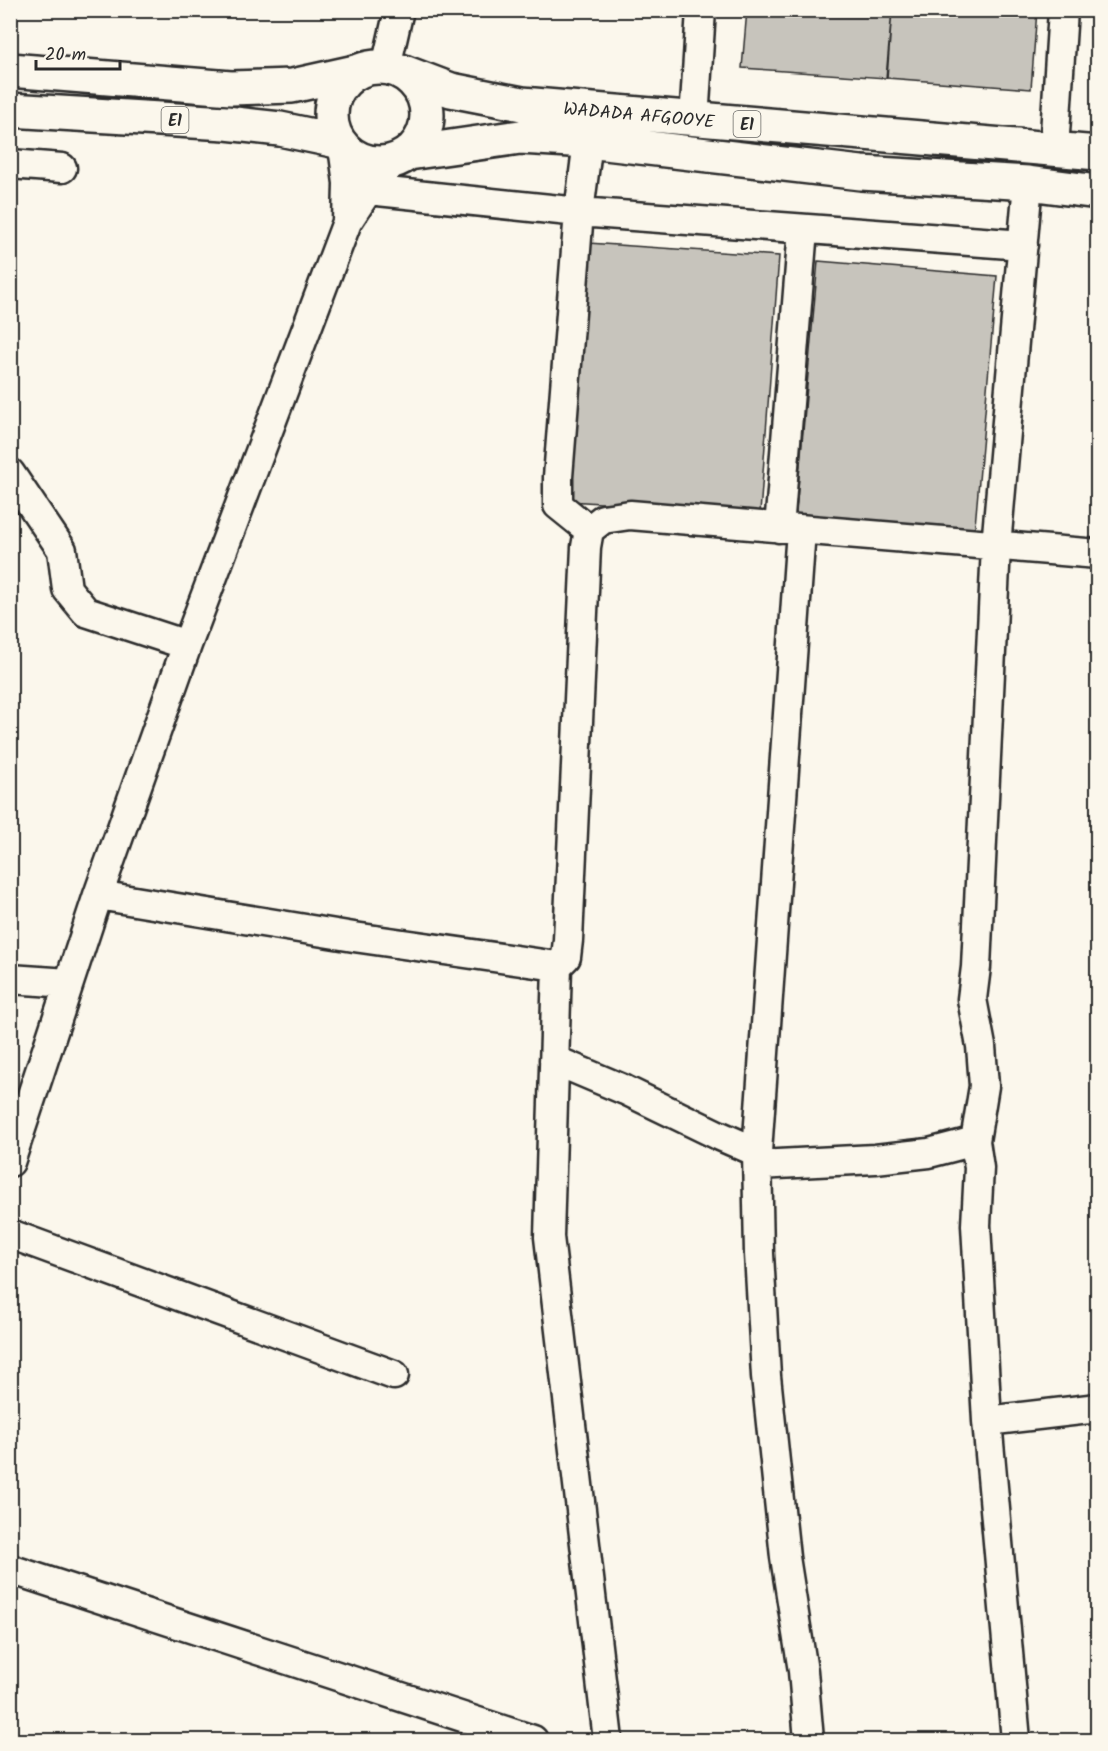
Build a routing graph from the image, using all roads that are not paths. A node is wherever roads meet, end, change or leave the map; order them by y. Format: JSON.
{"nodes":[{"id":1,"x":399,"y":10,"type":"edge"},
{"id":2,"x":701,"y":10,"type":"edge"},
{"id":3,"x":1063,"y":10,"type":"edge"},
{"id":4,"x":10,"y":70,"type":"edge"},
{"id":5,"x":380,"y":70,"type":"junction"},
{"id":6,"x":10,"y":110,"type":"edge"},
{"id":7,"x":694,"y":120,"type":"junction"},
{"id":8,"x":588,"y":141,"type":"junction"},
{"id":9,"x":340,"y":144,"type":"junction"},
{"id":10,"x":1054,"y":149,"type":"junction"},
{"id":11,"x":1098,"y":153,"type":"edge"},
{"id":12,"x":401,"y":157,"type":"junction"},
{"id":13,"x":10,"y":164,"type":"edge"},
{"id":14,"x":62,"y":168,"type":"dead end"},
{"id":15,"x":1028,"y":183,"type":"junction"},
{"id":16,"x":368,"y":190,"type":"junction"},
{"id":17,"x":1098,"y":192,"type":"edge"},
{"id":18,"x":579,"y":212,"type":"junction"},
{"id":19,"x":347,"y":222,"type":"junction"},
{"id":20,"x":803,"y":229,"type":"junction"},
{"id":21,"x":1023,"y":245,"type":"junction"},
{"id":22,"x":10,"y":473,"type":"edge"},
{"id":23,"x":790,"y":529,"type":"junction"},
{"id":24,"x":589,"y":530,"type":"junction"},
{"id":25,"x":996,"y":546,"type":"junction"},
{"id":26,"x":1098,"y":554,"type":"edge"},
{"id":27,"x":187,"y":645,"type":"junction"},
{"id":28,"x":98,"y":895,"type":"junction"},
{"id":29,"x":557,"y":966,"type":"junction"},
{"id":30,"x":10,"y":979,"type":"edge"},
{"id":31,"x":69,"y":983,"type":"junction"},
{"id":32,"x":554,"y":1060,"type":"junction"},
{"id":33,"x":975,"y":1141,"type":"junction"},
{"id":34,"x":758,"y":1159,"type":"junction"},
{"id":35,"x":10,"y":1162,"type":"edge"},
{"id":36,"x":10,"y":1234,"type":"edge"},
{"id":37,"x":394,"y":1375,"type":"dead end"},
{"id":38,"x":1098,"y":1408,"type":"edge"},
{"id":39,"x":987,"y":1421,"type":"junction"},
{"id":40,"x":10,"y":1569,"type":"edge"},
{"id":41,"x":465,"y":1730,"type":"edge"},
{"id":42,"x":533,"y":1740,"type":"edge"},
{"id":43,"x":608,"y":1740,"type":"edge"},
{"id":44,"x":809,"y":1740,"type":"edge"},
{"id":45,"x":1016,"y":1740,"type":"edge"}],
"edges":[{"from":1,"to":5,"type":"street"},
{"from":2,"to":7,"type":"street"},
{"from":3,"to":10,"type":"street"},
{"from":4,"to":5,"type":"highway","number":"E1"},
{"from":5,"to":7,"type":"highway","name":"WADADA AFGOOYE","number":"E1"},
{"from":5,"to":9,"type":"highway"},
{"from":5,"to":12,"type":"highway"},
{"from":6,"to":9,"type":"highway","number":"E1"},
{"from":7,"to":10,"type":"highway","name":"WADADA AFGOOYE","number":"E1"},
{"from":8,"to":12,"type":"highway","name":"WADADA AFGOOYE","number":"E1"},
{"from":8,"to":15,"type":"highway","name":"WADADA AFGOOYE","number":"E1"},
{"from":8,"to":18,"type":"street"},
{"from":9,"to":12,"type":"highway"},
{"from":9,"to":19,"type":"street"},
{"from":10,"to":11,"type":"highway","name":"WADADA AFGOOYE","number":"E1"},
{"from":12,"to":16,"type":"street"},
{"from":13,"to":14,"type":"street"},
{"from":15,"to":17,"type":"highway","name":"WADADA AFGOOYE","number":"E1"},
{"from":15,"to":21,"type":"street"},
{"from":16,"to":18,"type":"street"},
{"from":16,"to":19,"type":"street"},
{"from":18,"to":20,"type":"street"},
{"from":18,"to":24,"type":"street"},
{"from":19,"to":27,"type":"street"},
{"from":20,"to":21,"type":"street"},
{"from":20,"to":23,"type":"street"},
{"from":21,"to":25,"type":"street"},
{"from":22,"to":27,"type":"street"},
{"from":23,"to":24,"type":"street"},
{"from":23,"to":25,"type":"street"},
{"from":23,"to":34,"type":"street"},
{"from":24,"to":29,"type":"street"},
{"from":25,"to":26,"type":"street"},
{"from":25,"to":33,"type":"street"},
{"from":27,"to":28,"type":"street"},
{"from":28,"to":29,"type":"street"},
{"from":28,"to":31,"type":"street"},
{"from":29,"to":32,"type":"street"},
{"from":30,"to":31,"type":"street"},
{"from":31,"to":35,"type":"street"},
{"from":32,"to":34,"type":"street"},
{"from":32,"to":43,"type":"street"},
{"from":33,"to":34,"type":"street"},
{"from":33,"to":39,"type":"street"},
{"from":34,"to":44,"type":"street"},
{"from":36,"to":37,"type":"street"},
{"from":38,"to":39,"type":"street"},
{"from":39,"to":45,"type":"street"},
{"from":40,"to":41,"type":"street"},
{"from":41,"to":42,"type":"street"}]}
